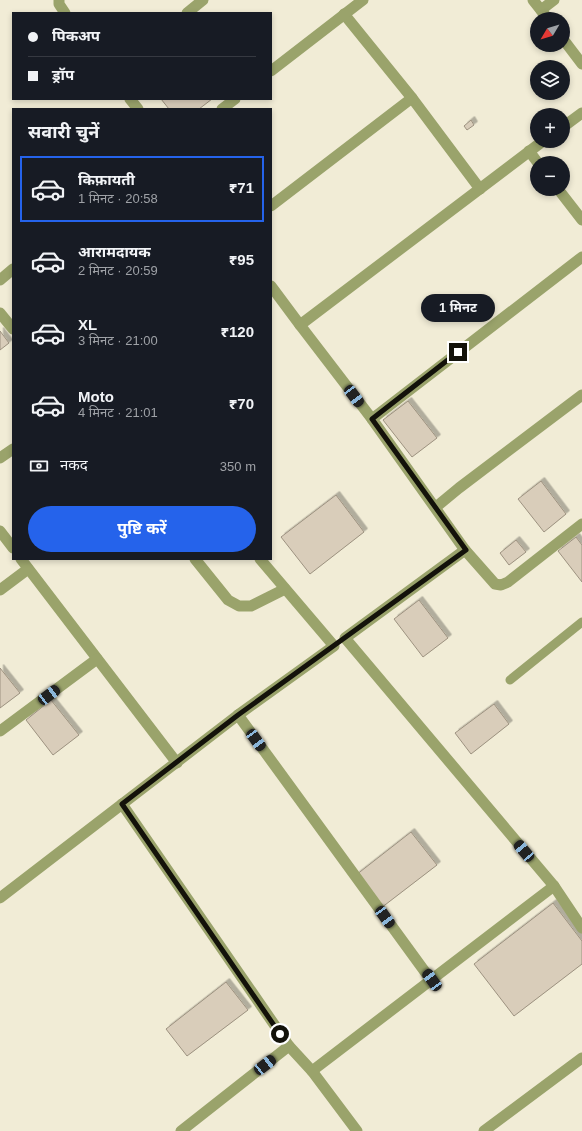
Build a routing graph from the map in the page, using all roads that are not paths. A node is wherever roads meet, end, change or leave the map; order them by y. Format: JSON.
{"nodes":[{"id":1,"x":59,"y":0,"type":"edge"},
{"id":2,"x":203,"y":0,"type":"edge"},
{"id":3,"x":363,"y":0,"type":"edge"},
{"id":4,"x":533,"y":0,"type":"edge"},
{"id":5,"x":554,"y":0,"type":"edge"},
{"id":6,"x":64,"y":12,"type":"edge"},
{"id":7,"x":188,"y":12,"type":"edge"},
{"id":8,"x":542,"y":12,"type":"edge"},
{"id":9,"x":545,"y":12,"type":"edge"},
{"id":10,"x":344,"y":14,"type":"junction"},
{"id":11,"x":570,"y":48,"type":"edge"},
{"id":12,"x":582,"y":64,"type":"edge"},
{"id":13,"x":272,"y":70,"type":"edge"},
{"id":14,"x":412,"y":98,"type":"junction"},
{"id":15,"x":131,"y":100,"type":"edge"},
{"id":16,"x":234,"y":100,"type":"edge"},
{"id":17,"x":137,"y":108,"type":"edge"},
{"id":18,"x":223,"y":108,"type":"edge"},
{"id":19,"x":582,"y":113,"type":"edge"},
{"id":20,"x":570,"y":122,"type":"edge"},
{"id":21,"x":533,"y":148,"type":"edge"},
{"id":22,"x":529,"y":151,"type":"junction"},
{"id":23,"x":533,"y":156,"type":"edge"},
{"id":24,"x":480,"y":189,"type":"junction"},
{"id":25,"x":563,"y":196,"type":"edge"},
{"id":26,"x":272,"y":205,"type":"edge"},
{"id":27,"x":582,"y":220,"type":"edge"},
{"id":28,"x":582,"y":257,"type":"edge"},
{"id":29,"x":12,"y":271,"type":"edge"},
{"id":30,"x":0,"y":280,"type":"edge"},
{"id":31,"x":272,"y":287,"type":"edge"},
{"id":32,"x":0,"y":313,"type":"edge"},
{"id":33,"x":300,"y":325,"type":"junction"},
{"id":34,"x":12,"y":328,"type":"edge"},
{"id":35,"x":582,"y":395,"type":"edge"},
{"id":36,"x":372,"y":419,"type":"junction"},
{"id":37,"x":12,"y":449,"type":"edge"},
{"id":38,"x":0,"y":458,"type":"edge"},
{"id":39,"x":436,"y":508,"type":"junction"},
{"id":40,"x":582,"y":524,"type":"edge"},
{"id":41,"x":0,"y":531,"type":"edge"},
{"id":42,"x":12,"y":547,"type":"edge"},
{"id":43,"x":466,"y":550,"type":"junction"},
{"id":44,"x":22,"y":560,"type":"edge"},
{"id":45,"x":196,"y":560,"type":"edge"},
{"id":46,"x":261,"y":560,"type":"edge"},
{"id":47,"x":28,"y":569,"type":"junction"},
{"id":48,"x":285,"y":588,"type":"junction"},
{"id":49,"x":0,"y":590,"type":"edge"},
{"id":50,"x":582,"y":622,"type":"edge"},
{"id":51,"x":345,"y":638,"type":"junction"},
{"id":52,"x":334,"y":646,"type":"junction"},
{"id":53,"x":97,"y":659,"type":"junction"},
{"id":54,"x":510,"y":680,"type":"dead end"},
{"id":55,"x":238,"y":715,"type":"junction"},
{"id":56,"x":0,"y":731,"type":"edge"},
{"id":57,"x":176,"y":763,"type":"junction"},
{"id":58,"x":122,"y":804,"type":"junction"},
{"id":59,"x":554,"y":886,"type":"junction"},
{"id":60,"x":0,"y":898,"type":"edge"},
{"id":61,"x":582,"y":928,"type":"edge"},
{"id":62,"x":432,"y":980,"type":"junction"},
{"id":63,"x":289,"y":1046,"type":"junction"},
{"id":64,"x":582,"y":1058,"type":"edge"},
{"id":65,"x":312,"y":1071,"type":"junction"},
{"id":66,"x":181,"y":1131,"type":"edge"},
{"id":67,"x":357,"y":1131,"type":"edge"},
{"id":68,"x":484,"y":1131,"type":"edge"}],
"edges":[{"from":1,"to":6,"type":"street"},
{"from":2,"to":7,"type":"street"},
{"from":3,"to":10,"type":"street"},
{"from":4,"to":8,"type":"street"},
{"from":5,"to":9,"type":"street"},
{"from":10,"to":13,"type":"street"},
{"from":10,"to":14,"type":"street"},
{"from":11,"to":12,"type":"street"},
{"from":14,"to":24,"type":"street"},
{"from":14,"to":26,"type":"street"},
{"from":15,"to":17,"type":"street"},
{"from":16,"to":18,"type":"street"},
{"from":19,"to":20,"type":"street"},
{"from":21,"to":22,"type":"street"},
{"from":22,"to":23,"type":"street"},
{"from":22,"to":24,"type":"street"},
{"from":24,"to":33,"type":"street"},
{"from":25,"to":27,"type":"street"},
{"from":28,"to":36,"type":"street"},
{"from":29,"to":30,"type":"street"},
{"from":31,"to":33,"type":"street"},
{"from":32,"to":34,"type":"street"},
{"from":33,"to":36,"type":"street"},
{"from":35,"to":39,"type":"street"},
{"from":36,"to":39,"type":"street"},
{"from":37,"to":38,"type":"street"},
{"from":39,"to":43,"type":"street"},
{"from":40,"to":43,"type":"street"},
{"from":41,"to":42,"type":"street"},
{"from":43,"to":51,"type":"street"},
{"from":44,"to":47,"type":"street"},
{"from":45,"to":48,"type":"street"},
{"from":46,"to":48,"type":"street"},
{"from":47,"to":49,"type":"street"},
{"from":47,"to":53,"type":"street"},
{"from":48,"to":52,"type":"street"},
{"from":50,"to":54,"type":"lane"},
{"from":51,"to":52,"type":"street"},
{"from":51,"to":59,"type":"street"},
{"from":52,"to":55,"type":"street"},
{"from":53,"to":56,"type":"street"},
{"from":53,"to":57,"type":"street"},
{"from":55,"to":57,"type":"street"},
{"from":55,"to":62,"type":"street"},
{"from":57,"to":58,"type":"street"},
{"from":58,"to":60,"type":"street"},
{"from":58,"to":63,"type":"street"},
{"from":59,"to":61,"type":"street"},
{"from":59,"to":62,"type":"street"},
{"from":62,"to":65,"type":"street"},
{"from":63,"to":65,"type":"street"},
{"from":63,"to":66,"type":"street"},
{"from":64,"to":68,"type":"street"},
{"from":65,"to":67,"type":"street"}]}
